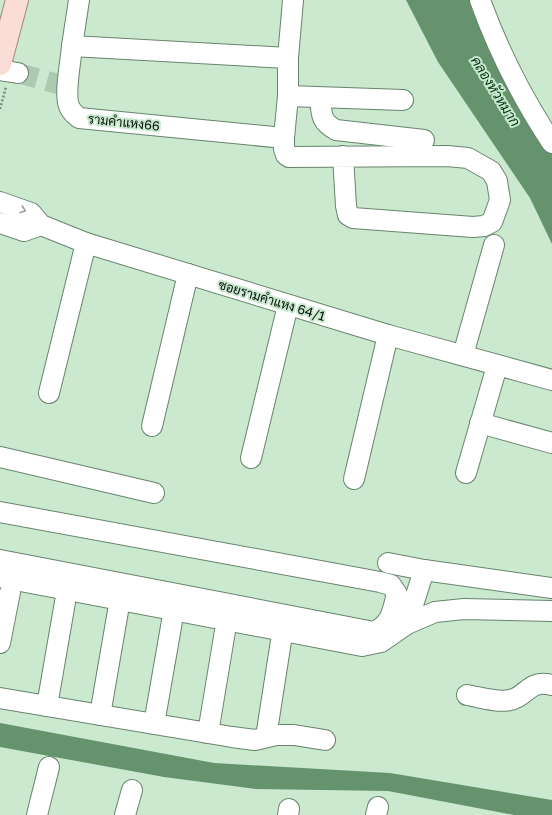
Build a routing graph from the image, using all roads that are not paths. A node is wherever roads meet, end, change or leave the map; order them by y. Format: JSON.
{"nodes":[{"id":1,"x":17,"y":0,"type":"edge"},
{"id":2,"x":79,"y":0,"type":"edge"},
{"id":3,"x":293,"y":0,"type":"edge"},
{"id":4,"x":480,"y":0,"type":"edge"},
{"id":5,"x":72,"y":46,"type":"junction"},
{"id":6,"x":288,"y":58,"type":"junction"},
{"id":7,"x":6,"y":69,"type":"edge"},
{"id":8,"x":288,"y":96,"type":"junction"},
{"id":9,"x":320,"y":98,"type":"junction"},
{"id":10,"x":403,"y":100,"type":"dead end"},
{"id":11,"x":284,"y":138,"type":"junction"},
{"id":12,"x":424,"y":140,"type":"dead end"},
{"id":13,"x":552,"y":143,"type":"edge"},
{"id":14,"x":343,"y":156,"type":"junction"},
{"id":15,"x":0,"y":202,"type":"edge"},
{"id":16,"x":0,"y":223,"type":"edge"},
{"id":17,"x":41,"y":225,"type":"junction"},
{"id":18,"x":86,"y":243,"type":"junction"},
{"id":19,"x":494,"y":245,"type":"dead end"},
{"id":20,"x":188,"y":274,"type":"junction"},
{"id":21,"x":288,"y":305,"type":"junction"},
{"id":22,"x":388,"y":335,"type":"junction"},
{"id":23,"x":463,"y":355,"type":"junction"},
{"id":24,"x":497,"y":366,"type":"junction"},
{"id":25,"x":552,"y":380,"type":"edge"},
{"id":26,"x":49,"y":393,"type":"dead end"},
{"id":27,"x":480,"y":423,"type":"junction"},
{"id":28,"x":152,"y":426,"type":"dead end"},
{"id":29,"x":552,"y":443,"type":"edge"},
{"id":30,"x":0,"y":457,"type":"edge"},
{"id":31,"x":250,"y":458,"type":"dead end"},
{"id":32,"x":466,"y":473,"type":"dead end"},
{"id":33,"x":354,"y":479,"type":"dead end"},
{"id":34,"x":154,"y":493,"type":"dead end"},
{"id":35,"x":0,"y":512,"type":"edge"},
{"id":36,"x":0,"y":560,"type":"edge"},
{"id":37,"x":388,"y":563,"type":"dead end"},
{"id":38,"x":424,"y":570,"type":"junction"},
{"id":39,"x":3,"y":586,"type":"edge"},
{"id":40,"x":552,"y":588,"type":"edge"},
{"id":41,"x":65,"y":602,"type":"junction"},
{"id":42,"x":118,"y":611,"type":"junction"},
{"id":43,"x":552,"y":611,"type":"edge"},
{"id":44,"x":172,"y":621,"type":"junction"},
{"id":45,"x":407,"y":624,"type":"junction"},
{"id":46,"x":225,"y":631,"type":"junction"},
{"id":47,"x":281,"y":641,"type":"junction"},
{"id":48,"x":0,"y":643,"type":"edge"},
{"id":49,"x":359,"y":643,"type":"junction"},
{"id":50,"x":552,"y":685,"type":"edge"},
{"id":51,"x":467,"y":695,"type":"dead end"},
{"id":52,"x":0,"y":698,"type":"edge"},
{"id":53,"x":47,"y":706,"type":"junction"},
{"id":54,"x":100,"y":715,"type":"junction"},
{"id":55,"x":154,"y":724,"type":"junction"},
{"id":56,"x":208,"y":733,"type":"junction"},
{"id":57,"x":266,"y":737,"type":"junction"},
{"id":58,"x":326,"y":740,"type":"dead end"},
{"id":59,"x":49,"y":767,"type":"dead end"},
{"id":60,"x":132,"y":790,"type":"dead end"},
{"id":61,"x":37,"y":815,"type":"edge"},
{"id":62,"x":125,"y":815,"type":"edge"}],
"edges":[{"from":1,"to":7,"type":"main road"},
{"from":2,"to":5,"type":"street","name":"รามคำแหง66"},
{"from":3,"to":6,"type":"street"},
{"from":4,"to":13,"type":"street"},
{"from":5,"to":6,"type":"street"},
{"from":5,"to":11,"type":"street","name":"รามคำแหง66"},
{"from":6,"to":8,"type":"street"},
{"from":8,"to":9,"type":"street"},
{"from":8,"to":11,"type":"street"},
{"from":9,"to":10,"type":"street"},
{"from":9,"to":12,"type":"street"},
{"from":11,"to":14,"type":"street"},
{"from":14,"to":14,"type":"street"},
{"from":15,"to":17,"type":"street","name":"ซอยรามคำแหง 64/1","one_way":true},
{"from":16,"to":17,"type":"street"},
{"from":17,"to":18,"type":"street","name":"ซอยรามคำแหง 64/1"},
{"from":18,"to":20,"type":"street","name":"ซอยรามคำแหง 64/1"},
{"from":18,"to":26,"type":"street"},
{"from":19,"to":23,"type":"street"},
{"from":20,"to":21,"type":"street","name":"ซอยรามคำแหง 64/1"},
{"from":20,"to":28,"type":"street"},
{"from":21,"to":22,"type":"street","name":"ซอยรามคำแหง 64/1"},
{"from":21,"to":31,"type":"street"},
{"from":22,"to":23,"type":"street","name":"ซอยรามคำแหง 64/1"},
{"from":22,"to":33,"type":"street"},
{"from":23,"to":24,"type":"street","name":"ซอยรามคำแหง 64/1"},
{"from":24,"to":25,"type":"street","name":"ซอยรามคำแหง 64/1"},
{"from":24,"to":27,"type":"street"},
{"from":27,"to":29,"type":"street"},
{"from":27,"to":32,"type":"street"},
{"from":30,"to":34,"type":"street"},
{"from":35,"to":49,"type":"street"},
{"from":36,"to":49,"type":"street"},
{"from":37,"to":38,"type":"street"},
{"from":38,"to":40,"type":"street"},
{"from":38,"to":45,"type":"street"},
{"from":39,"to":41,"type":"street"},
{"from":39,"to":48,"type":"street"},
{"from":39,"to":49,"type":"street"},
{"from":41,"to":42,"type":"street"},
{"from":41,"to":53,"type":"street"},
{"from":42,"to":44,"type":"street"},
{"from":42,"to":54,"type":"street"},
{"from":43,"to":45,"type":"street"},
{"from":44,"to":46,"type":"street"},
{"from":44,"to":55,"type":"street"},
{"from":45,"to":49,"type":"street"},
{"from":46,"to":47,"type":"street"},
{"from":46,"to":56,"type":"street"},
{"from":47,"to":49,"type":"street"},
{"from":47,"to":57,"type":"street"},
{"from":50,"to":51,"type":"street"},
{"from":52,"to":53,"type":"street"},
{"from":53,"to":54,"type":"street"},
{"from":54,"to":55,"type":"street"},
{"from":55,"to":56,"type":"street"},
{"from":56,"to":57,"type":"street"},
{"from":57,"to":58,"type":"street"},
{"from":59,"to":61,"type":"street"},
{"from":60,"to":62,"type":"street"}]}
